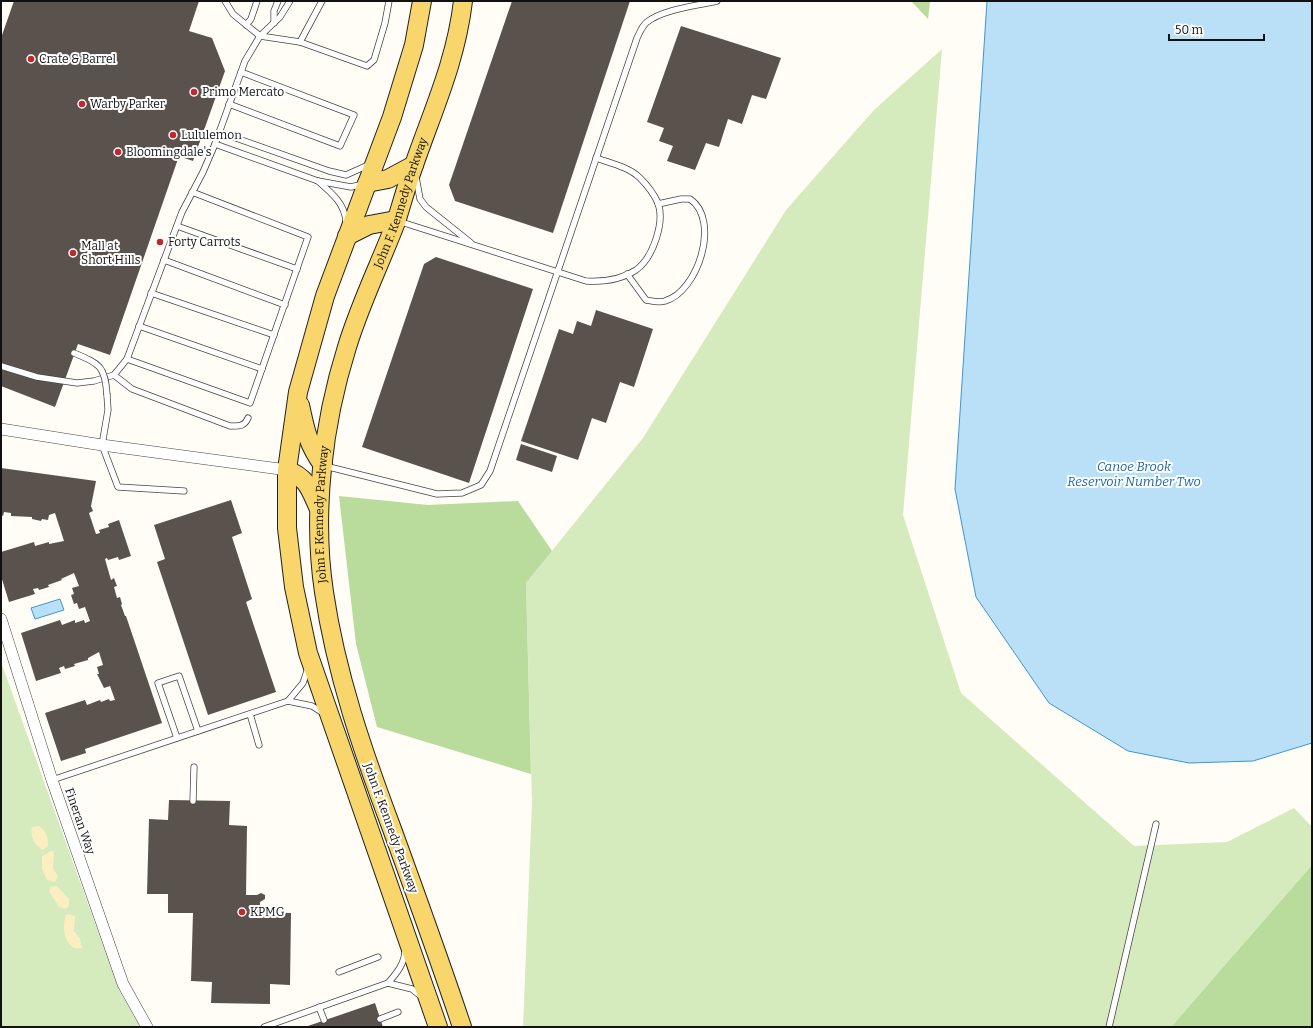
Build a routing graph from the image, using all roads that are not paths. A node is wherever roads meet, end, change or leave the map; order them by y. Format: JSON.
{"nodes":[{"id":1,"x":225,"y":1,"type":"edge"},
{"id":2,"x":257,"y":1,"type":"edge"},
{"id":3,"x":278,"y":1,"type":"edge"},
{"id":4,"x":290,"y":1,"type":"edge"},
{"id":5,"x":322,"y":1,"type":"edge"},
{"id":6,"x":389,"y":1,"type":"edge"},
{"id":7,"x":422,"y":1,"type":"edge"},
{"id":8,"x":463,"y":1,"type":"edge"},
{"id":9,"x":717,"y":1,"type":"edge"},
{"id":10,"x":274,"y":23,"type":"junction"},
{"id":11,"x":246,"y":25,"type":"junction"},
{"id":12,"x":260,"y":36,"type":"junction"},
{"id":13,"x":300,"y":42,"type":"junction"},
{"id":14,"x":241,"y":72,"type":"junction"},
{"id":15,"x":230,"y":104,"type":"junction"},
{"id":16,"x":220,"y":132,"type":"junction"},
{"id":17,"x":215,"y":144,"type":"junction"},
{"id":18,"x":377,"y":156,"type":"junction"},
{"id":19,"x":596,"y":158,"type":"junction"},
{"id":20,"x":414,"y":165,"type":"junction"},
{"id":21,"x":318,"y":181,"type":"junction"},
{"id":22,"x":367,"y":183,"type":"junction"},
{"id":23,"x":192,"y":192,"type":"junction"},
{"id":24,"x":658,"y":204,"type":"junction"},
{"id":25,"x":396,"y":220,"type":"junction"},
{"id":26,"x":177,"y":226,"type":"junction"},
{"id":27,"x":347,"y":236,"type":"junction"},
{"id":28,"x":472,"y":244,"type":"junction"},
{"id":29,"x":164,"y":260,"type":"junction"},
{"id":30,"x":297,"y":268,"type":"junction"},
{"id":31,"x":557,"y":271,"type":"junction"},
{"id":32,"x":627,"y":274,"type":"junction"},
{"id":33,"x":151,"y":293,"type":"junction"},
{"id":34,"x":284,"y":305,"type":"junction"},
{"id":35,"x":139,"y":326,"type":"junction"},
{"id":36,"x":274,"y":335,"type":"junction"},
{"id":37,"x":74,"y":353,"type":"dead end"},
{"id":38,"x":127,"y":359,"type":"junction"},
{"id":39,"x":1,"y":366,"type":"edge"},
{"id":40,"x":262,"y":369,"type":"junction"},
{"id":41,"x":114,"y":375,"type":"junction"},
{"id":42,"x":298,"y":392,"type":"junction"},
{"id":43,"x":248,"y":418,"type":"dead end"},
{"id":44,"x":1,"y":428,"type":"edge"},
{"id":45,"x":102,"y":445,"type":"junction"},
{"id":46,"x":323,"y":465,"type":"junction"},
{"id":47,"x":287,"y":470,"type":"junction"},
{"id":48,"x":184,"y":491,"type":"dead end"},
{"id":49,"x":319,"y":510,"type":"junction"},
{"id":50,"x":1,"y":619,"type":"edge"},
{"id":51,"x":311,"y":660,"type":"junction"},
{"id":52,"x":288,"y":701,"type":"junction"},
{"id":53,"x":250,"y":714,"type":"junction"},
{"id":54,"x":330,"y":716,"type":"junction"},
{"id":55,"x":198,"y":731,"type":"junction"},
{"id":56,"x":177,"y":738,"type":"junction"},
{"id":57,"x":259,"y":745,"type":"dead end"},
{"id":58,"x":194,"y":767,"type":"dead end"},
{"id":59,"x":52,"y":780,"type":"junction"},
{"id":60,"x":193,"y":801,"type":"dead end"},
{"id":61,"x":1156,"y":824,"type":"dead end"},
{"id":62,"x":405,"y":934,"type":"junction"},
{"id":63,"x":378,"y":957,"type":"dead end"},
{"id":64,"x":339,"y":972,"type":"dead end"},
{"id":65,"x":388,"y":983,"type":"junction"},
{"id":66,"x":319,"y":1007,"type":"junction"},
{"id":67,"x":431,"y":1007,"type":"junction"},
{"id":68,"x":398,"y":1012,"type":"dead end"},
{"id":69,"x":380,"y":1019,"type":"dead end"},
{"id":70,"x":324,"y":1020,"type":"dead end"},
{"id":71,"x":147,"y":1027,"type":"edge"},
{"id":72,"x":264,"y":1027,"type":"edge"},
{"id":73,"x":438,"y":1027,"type":"edge"},
{"id":74,"x":462,"y":1027,"type":"edge"},
{"id":75,"x":1109,"y":1027,"type":"edge"}],
"edges":[{"from":1,"to":11,"type":"lane"},
{"from":2,"to":11,"type":"lane"},
{"from":3,"to":10,"type":"lane"},
{"from":4,"to":10,"type":"lane"},
{"from":5,"to":13,"type":"lane"},
{"from":6,"to":13,"type":"lane"},
{"from":7,"to":18,"type":"main road","name":"John F. Kennedy Parkway"},
{"from":8,"to":20,"type":"main road","name":"John F. Kennedy Parkway"},
{"from":9,"to":19,"type":"lane"},
{"from":10,"to":12,"type":"lane"},
{"from":11,"to":12,"type":"lane"},
{"from":12,"to":13,"type":"lane"},
{"from":12,"to":14,"type":"lane"},
{"from":14,"to":15,"type":"lane"},
{"from":14,"to":15,"type":"lane"},
{"from":15,"to":16,"type":"lane"},
{"from":16,"to":17,"type":"lane"},
{"from":16,"to":18,"type":"lane"},
{"from":17,"to":21,"type":"lane"},
{"from":17,"to":23,"type":"lane"},
{"from":18,"to":22,"type":"main road","name":"John F. Kennedy Parkway"},
{"from":19,"to":24,"type":"lane"},
{"from":19,"to":31,"type":"lane"},
{"from":20,"to":22,"type":"main road"},
{"from":20,"to":25,"type":"main road","name":"John F. Kennedy Parkway"},
{"from":20,"to":28,"type":"lane"},
{"from":21,"to":22,"type":"lane"},
{"from":21,"to":27,"type":"lane"},
{"from":22,"to":27,"type":"main road","name":"John F. Kennedy Parkway"},
{"from":23,"to":26,"type":"lane"},
{"from":23,"to":30,"type":"lane"},
{"from":24,"to":32,"type":"lane"},
{"from":24,"to":32,"type":"lane"},
{"from":25,"to":27,"type":"main road"},
{"from":25,"to":28,"type":"lane"},
{"from":25,"to":46,"type":"main road","name":"John F. Kennedy Parkway"},
{"from":26,"to":29,"type":"lane"},
{"from":26,"to":30,"type":"lane"},
{"from":27,"to":42,"type":"main road","name":"John F. Kennedy Parkway"},
{"from":28,"to":31,"type":"lane"},
{"from":29,"to":33,"type":"lane"},
{"from":29,"to":34,"type":"lane"},
{"from":30,"to":34,"type":"lane"},
{"from":31,"to":32,"type":"lane"},
{"from":31,"to":46,"type":"lane"},
{"from":33,"to":35,"type":"lane"},
{"from":33,"to":36,"type":"lane"},
{"from":34,"to":36,"type":"lane"},
{"from":35,"to":38,"type":"lane"},
{"from":35,"to":40,"type":"lane"},
{"from":36,"to":40,"type":"lane"},
{"from":37,"to":45,"type":"lane","bridge":true},
{"from":38,"to":40,"type":"lane"},
{"from":38,"to":41,"type":"lane"},
{"from":39,"to":41,"type":"lane"},
{"from":41,"to":43,"type":"lane"},
{"from":42,"to":46,"type":"main road"},
{"from":42,"to":47,"type":"main road","name":"John F. Kennedy Parkway"},
{"from":44,"to":45,"type":"street"},
{"from":45,"to":47,"type":"street"},
{"from":45,"to":48,"type":"lane"},
{"from":46,"to":49,"type":"main road","name":"John F. Kennedy Parkway"},
{"from":47,"to":49,"type":"main road"},
{"from":47,"to":51,"type":"main road","name":"John F. Kennedy Parkway"},
{"from":49,"to":74,"type":"main road","name":"John F. Kennedy Parkway"},
{"from":50,"to":59,"type":"street","name":"Fineran Way"},
{"from":51,"to":52,"type":"lane"},
{"from":51,"to":54,"type":"main road","name":"John F. Kennedy Parkway"},
{"from":52,"to":53,"type":"lane"},
{"from":52,"to":54,"type":"lane"},
{"from":53,"to":55,"type":"lane"},
{"from":53,"to":57,"type":"lane"},
{"from":54,"to":62,"type":"main road","name":"John F. Kennedy Parkway"},
{"from":55,"to":56,"type":"lane"},
{"from":55,"to":56,"type":"lane"},
{"from":56,"to":59,"type":"lane"},
{"from":58,"to":60,"type":"lane"},
{"from":59,"to":71,"type":"street","name":"Fineran Way"},
{"from":61,"to":75,"type":"lane"},
{"from":62,"to":65,"type":"lane"},
{"from":62,"to":67,"type":"main road","name":"John F. Kennedy Parkway"},
{"from":63,"to":64,"type":"lane"},
{"from":65,"to":66,"type":"lane"},
{"from":65,"to":67,"type":"lane"},
{"from":66,"to":70,"type":"lane"},
{"from":66,"to":72,"type":"lane"},
{"from":67,"to":73,"type":"main road","name":"John F. Kennedy Parkway"},
{"from":68,"to":69,"type":"lane"}]}
